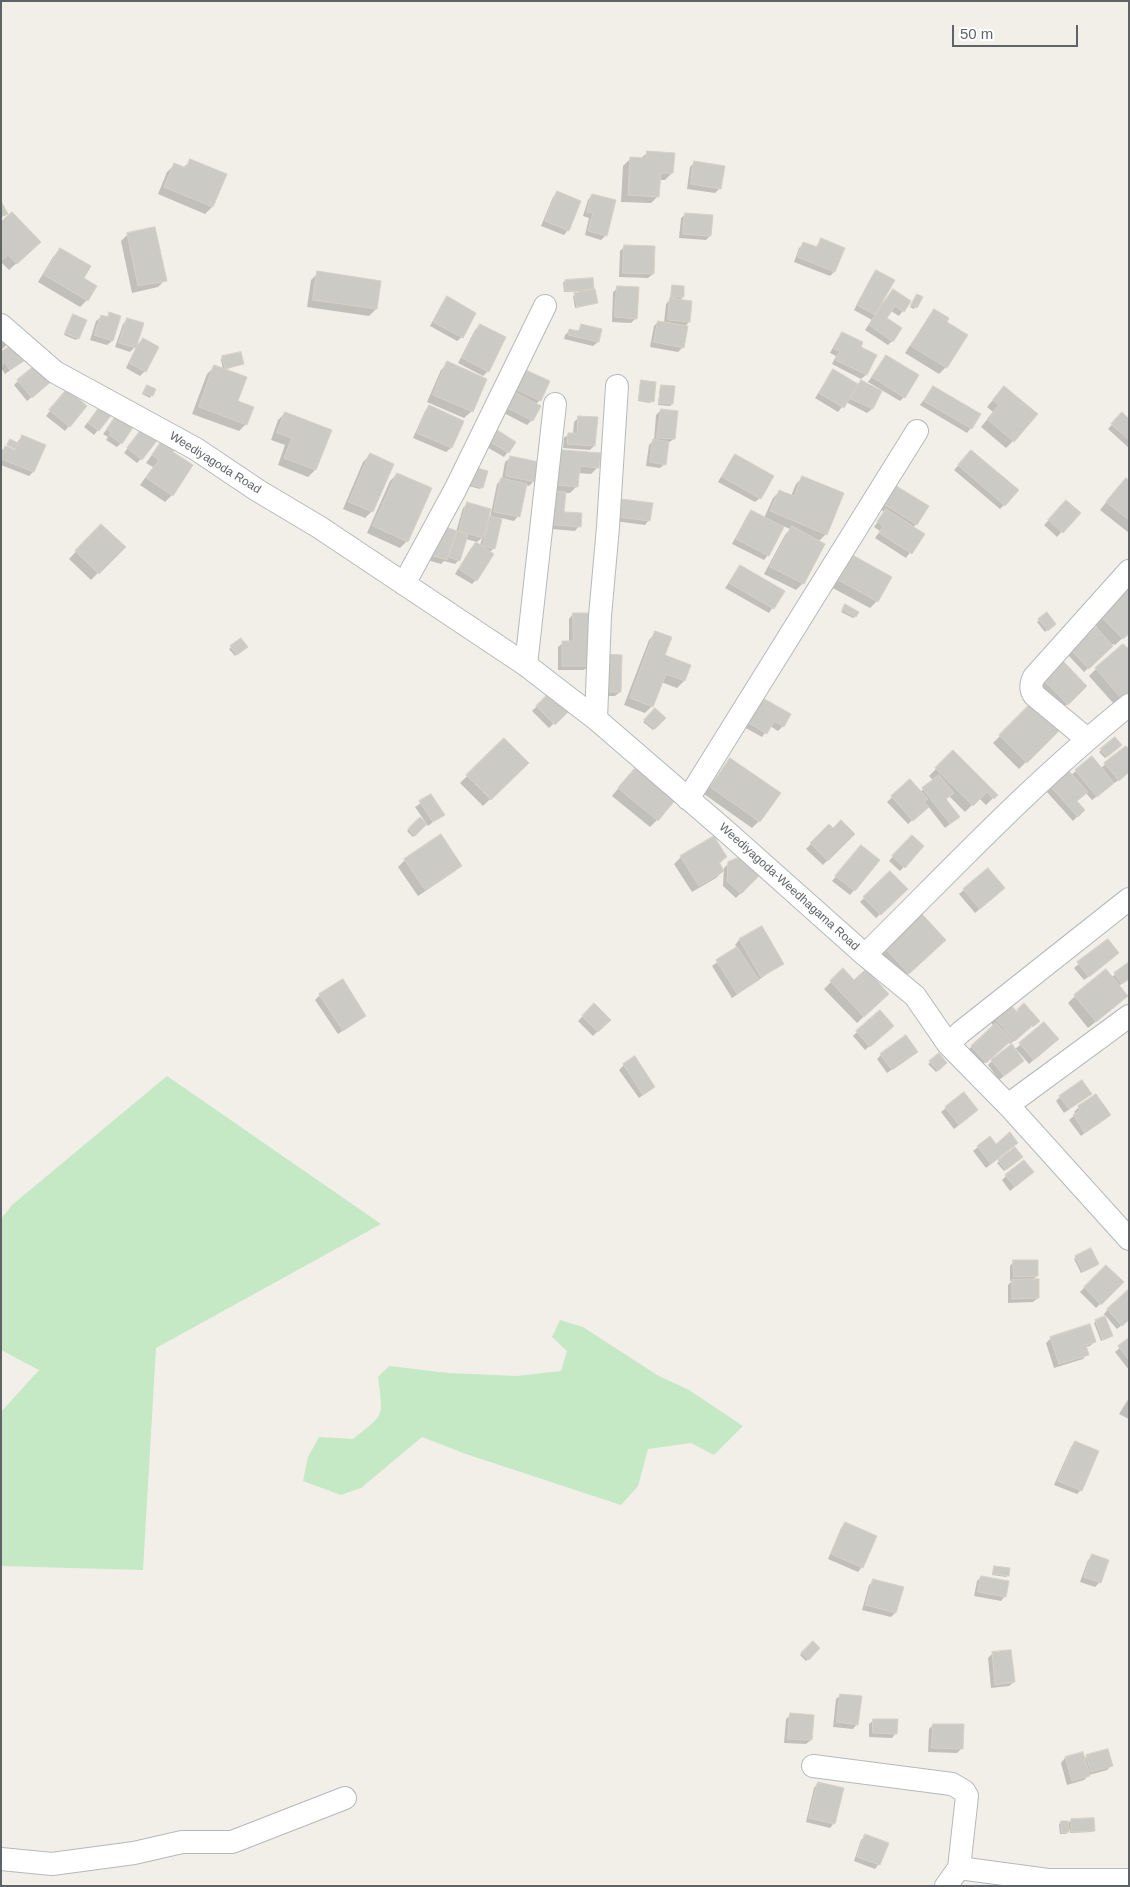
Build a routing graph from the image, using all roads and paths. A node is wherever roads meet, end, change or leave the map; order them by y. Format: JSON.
{"nodes":[{"id":1,"x":545,"y":306,"type":"dead end"},
{"id":2,"x":1,"y":325,"type":"edge"},
{"id":3,"x":617,"y":386,"type":"dead end"},
{"id":4,"x":555,"y":404,"type":"dead end"},
{"id":5,"x":917,"y":431,"type":"dead end"},
{"id":6,"x":1129,"y":572,"type":"edge"},
{"id":7,"x":404,"y":584,"type":"junction"},
{"id":8,"x":526,"y":665,"type":"junction"},
{"id":9,"x":1129,"y":705,"type":"edge"},
{"id":10,"x":596,"y":719,"type":"junction"},
{"id":11,"x":1087,"y":739,"type":"junction"},
{"id":12,"x":688,"y":799,"type":"junction"},
{"id":13,"x":1129,"y":899,"type":"edge"},
{"id":14,"x":865,"y":955,"type":"junction"},
{"id":15,"x":1129,"y":1016,"type":"edge"},
{"id":16,"x":948,"y":1044,"type":"junction"},
{"id":17,"x":1008,"y":1105,"type":"junction"},
{"id":18,"x":1129,"y":1239,"type":"edge"},
{"id":19,"x":814,"y":1766,"type":"dead end"},
{"id":20,"x":345,"y":1798,"type":"dead end"},
{"id":21,"x":1,"y":1859,"type":"edge"},
{"id":22,"x":953,"y":1877,"type":"edge"},
{"id":23,"x":1129,"y":1880,"type":"edge"}],
"edges":[{"from":1,"to":7,"type":"street"},
{"from":2,"to":7,"type":"street","name":"Weediyagoda Road"},
{"from":3,"to":10,"type":"street"},
{"from":4,"to":8,"type":"street"},
{"from":5,"to":12,"type":"street"},
{"from":6,"to":11,"type":"street"},
{"from":7,"to":8,"type":"street","name":"Weediyagoda-Weedhagama Road"},
{"from":8,"to":10,"type":"street","name":"Weediyagoda-Weedhagama Road"},
{"from":9,"to":11,"type":"street"},
{"from":10,"to":12,"type":"street","name":"Weediyagoda-Weedhagama Road"},
{"from":11,"to":14,"type":"street"},
{"from":12,"to":14,"type":"street","name":"Weediyagoda-Weedhagama Road"},
{"from":13,"to":16,"type":"street"},
{"from":14,"to":16,"type":"street","name":"Weediyagoda-Weedhagama Road"},
{"from":15,"to":17,"type":"street"},
{"from":16,"to":17,"type":"street","name":"Weediyagoda-Weedhagama Road"},
{"from":17,"to":18,"type":"street","name":"Weediyagoda-Weedhagama Road"},
{"from":19,"to":22,"type":"street"},
{"from":20,"to":21,"type":"street"},
{"from":22,"to":23,"type":"street"}]}
